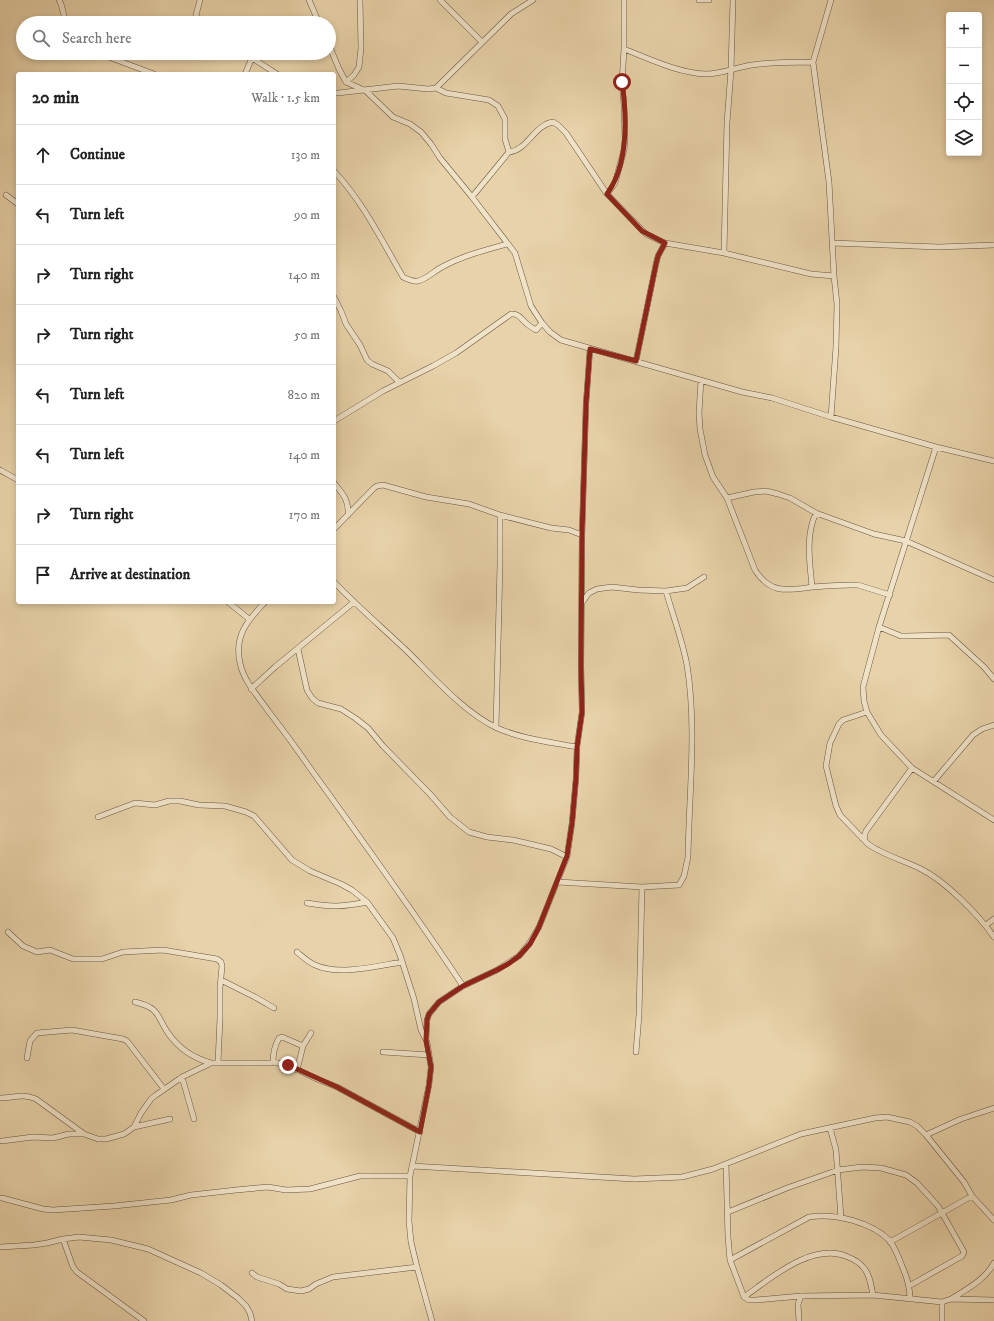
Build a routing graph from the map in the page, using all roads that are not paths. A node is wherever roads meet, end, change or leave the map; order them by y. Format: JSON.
{"nodes":[{"id":1,"x":59,"y":0,"type":"edge"},
{"id":2,"x":200,"y":0,"type":"edge"},
{"id":3,"x":309,"y":0,"type":"edge"},
{"id":4,"x":360,"y":0,"type":"edge"},
{"id":5,"x":440,"y":0,"type":"edge"},
{"id":6,"x":533,"y":0,"type":"edge"},
{"id":7,"x":624,"y":0,"type":"edge"},
{"id":8,"x":699,"y":0,"type":"edge"},
{"id":9,"x":707,"y":0,"type":"edge"},
{"id":10,"x":733,"y":0,"type":"edge"},
{"id":11,"x":831,"y":0,"type":"edge"},
{"id":12,"x":64,"y":16,"type":"edge"},
{"id":13,"x":196,"y":16,"type":"edge"},
{"id":14,"x":315,"y":16,"type":"edge"},
{"id":15,"x":482,"y":42,"type":"junction"},
{"id":16,"x":624,"y":49,"type":"junction"},
{"id":17,"x":117,"y":60,"type":"edge"},
{"id":18,"x":251,"y":60,"type":"edge"},
{"id":19,"x":255,"y":60,"type":"edge"},
{"id":20,"x":335,"y":60,"type":"edge"},
{"id":21,"x":813,"y":62,"type":"junction"},
{"id":22,"x":731,"y":70,"type":"junction"},
{"id":23,"x":149,"y":72,"type":"edge"},
{"id":24,"x":246,"y":72,"type":"edge"},
{"id":25,"x":274,"y":72,"type":"edge"},
{"id":26,"x":346,"y":82,"type":"junction"},
{"id":27,"x":436,"y":88,"type":"junction"},
{"id":28,"x":366,"y":91,"type":"junction"},
{"id":29,"x":336,"y":94,"type":"edge"},
{"id":30,"x":509,"y":152,"type":"junction"},
{"id":31,"x":336,"y":173,"type":"edge"},
{"id":32,"x":607,"y":194,"type":"junction"},
{"id":33,"x":6,"y":195,"type":"dead end"},
{"id":34,"x":472,"y":197,"type":"junction"},
{"id":35,"x":16,"y":202,"type":"edge"},
{"id":36,"x":665,"y":243,"type":"junction"},
{"id":37,"x":832,"y":243,"type":"junction"},
{"id":38,"x":507,"y":244,"type":"junction"},
{"id":39,"x":994,"y":245,"type":"edge"},
{"id":40,"x":724,"y":253,"type":"junction"},
{"id":41,"x":834,"y":276,"type":"junction"},
{"id":42,"x":336,"y":301,"type":"edge"},
{"id":43,"x":542,"y":323,"type":"junction"},
{"id":44,"x":590,"y":349,"type":"junction"},
{"id":45,"x":636,"y":361,"type":"junction"},
{"id":46,"x":701,"y":380,"type":"junction"},
{"id":47,"x":399,"y":382,"type":"junction"},
{"id":48,"x":831,"y":417,"type":"junction"},
{"id":49,"x":336,"y":420,"type":"edge"},
{"id":50,"x":936,"y":447,"type":"junction"},
{"id":51,"x":994,"y":461,"type":"edge"},
{"id":52,"x":0,"y":470,"type":"edge"},
{"id":53,"x":16,"y":479,"type":"edge"},
{"id":54,"x":336,"y":486,"type":"edge"},
{"id":55,"x":727,"y":498,"type":"junction"},
{"id":56,"x":816,"y":513,"type":"junction"},
{"id":57,"x":348,"y":515,"type":"junction"},
{"id":58,"x":500,"y":515,"type":"junction"},
{"id":59,"x":336,"y":527,"type":"edge"},
{"id":60,"x":582,"y":535,"type":"junction"},
{"id":61,"x":906,"y":541,"type":"junction"},
{"id":62,"x":704,"y":577,"type":"dead end"},
{"id":63,"x":994,"y":580,"type":"edge"},
{"id":64,"x":336,"y":584,"type":"edge"},
{"id":65,"x":812,"y":587,"type":"junction"},
{"id":66,"x":666,"y":591,"type":"junction"},
{"id":67,"x":890,"y":595,"type":"junction"},
{"id":68,"x":354,"y":602,"type":"junction"},
{"id":69,"x":230,"y":604,"type":"edge"},
{"id":70,"x":263,"y":604,"type":"edge"},
{"id":71,"x":581,"y":604,"type":"junction"},
{"id":72,"x":249,"y":619,"type":"junction"},
{"id":73,"x":879,"y":627,"type":"junction"},
{"id":74,"x":298,"y":649,"type":"junction"},
{"id":75,"x":994,"y":679,"type":"edge"},
{"id":76,"x":251,"y":689,"type":"junction"},
{"id":77,"x":867,"y":712,"type":"junction"},
{"id":78,"x":994,"y":725,"type":"edge"},
{"id":79,"x":496,"y":727,"type":"junction"},
{"id":80,"x":577,"y":747,"type":"junction"},
{"id":81,"x":912,"y":768,"type":"junction"},
{"id":82,"x":934,"y":781,"type":"junction"},
{"id":83,"x":98,"y":817,"type":"dead end"},
{"id":84,"x":994,"y":820,"type":"edge"},
{"id":85,"x":865,"y":841,"type":"junction"},
{"id":86,"x":567,"y":856,"type":"junction"},
{"id":87,"x":558,"y":882,"type":"junction"},
{"id":88,"x":642,"y":887,"type":"junction"},
{"id":89,"x":367,"y":902,"type":"junction"},
{"id":90,"x":307,"y":903,"type":"dead end"},
{"id":91,"x":994,"y":919,"type":"edge"},
{"id":92,"x":986,"y":925,"type":"junction"},
{"id":93,"x":8,"y":932,"type":"dead end"},
{"id":94,"x":994,"y":937,"type":"edge"},
{"id":95,"x":297,"y":952,"type":"dead end"},
{"id":96,"x":402,"y":962,"type":"junction"},
{"id":97,"x":221,"y":980,"type":"junction"},
{"id":98,"x":463,"y":986,"type":"junction"},
{"id":99,"x":135,"y":1002,"type":"dead end"},
{"id":100,"x":274,"y":1008,"type":"dead end"},
{"id":101,"x":311,"y":1033,"type":"dead end"},
{"id":102,"x":426,"y":1040,"type":"junction"},
{"id":103,"x":303,"y":1046,"type":"junction"},
{"id":104,"x":383,"y":1052,"type":"dead end"},
{"id":105,"x":636,"y":1052,"type":"dead end"},
{"id":106,"x":429,"y":1055,"type":"junction"},
{"id":107,"x":27,"y":1058,"type":"dead end"},
{"id":108,"x":273,"y":1062,"type":"junction"},
{"id":109,"x":211,"y":1063,"type":"junction"},
{"id":110,"x":218,"y":1063,"type":"junction"},
{"id":111,"x":297,"y":1070,"type":"junction"},
{"id":112,"x":182,"y":1077,"type":"junction"},
{"id":113,"x":164,"y":1090,"type":"junction"},
{"id":114,"x":0,"y":1098,"type":"edge"},
{"id":115,"x":994,"y":1108,"type":"edge"},
{"id":116,"x":170,"y":1119,"type":"dead end"},
{"id":117,"x":194,"y":1119,"type":"dead end"},
{"id":118,"x":134,"y":1126,"type":"junction"},
{"id":119,"x":830,"y":1128,"type":"junction"},
{"id":120,"x":420,"y":1132,"type":"junction"},
{"id":121,"x":84,"y":1134,"type":"junction"},
{"id":122,"x":926,"y":1135,"type":"junction"},
{"id":123,"x":2,"y":1141,"type":"dead end"},
{"id":124,"x":726,"y":1164,"type":"junction"},
{"id":125,"x":412,"y":1166,"type":"junction"},
{"id":126,"x":838,"y":1170,"type":"junction"},
{"id":127,"x":410,"y":1176,"type":"junction"},
{"id":128,"x":972,"y":1196,"type":"junction"},
{"id":129,"x":2,"y":1198,"type":"dead end"},
{"id":130,"x":728,"y":1212,"type":"junction"},
{"id":131,"x":942,"y":1213,"type":"junction"},
{"id":132,"x":841,"y":1218,"type":"junction"},
{"id":133,"x":994,"y":1220,"type":"edge"},
{"id":134,"x":63,"y":1239,"type":"junction"},
{"id":135,"x":890,"y":1242,"type":"junction"},
{"id":136,"x":0,"y":1247,"type":"edge"},
{"id":137,"x":730,"y":1260,"type":"junction"},
{"id":138,"x":994,"y":1263,"type":"edge"},
{"id":139,"x":417,"y":1267,"type":"junction"},
{"id":140,"x":252,"y":1273,"type":"dead end"},
{"id":141,"x":909,"y":1286,"type":"junction"},
{"id":142,"x":801,"y":1296,"type":"junction"},
{"id":143,"x":873,"y":1296,"type":"junction"},
{"id":144,"x":744,"y":1297,"type":"junction"},
{"id":145,"x":910,"y":1299,"type":"junction"},
{"id":146,"x":951,"y":1299,"type":"junction"},
{"id":147,"x":994,"y":1300,"type":"edge"},
{"id":148,"x":942,"y":1302,"type":"junction"},
{"id":149,"x":144,"y":1321,"type":"edge"},
{"id":150,"x":252,"y":1321,"type":"edge"},
{"id":151,"x":432,"y":1321,"type":"edge"},
{"id":152,"x":799,"y":1321,"type":"edge"},
{"id":153,"x":942,"y":1321,"type":"edge"}],
"edges":[{"from":1,"to":12,"type":"street"},
{"from":2,"to":13,"type":"street"},
{"from":3,"to":14,"type":"street"},
{"from":4,"to":26,"type":"street"},
{"from":5,"to":15,"type":"street"},
{"from":6,"to":15,"type":"street"},
{"from":7,"to":16,"type":"street"},
{"from":8,"to":9,"type":"street"},
{"from":10,"to":22,"type":"street"},
{"from":11,"to":21,"type":"street"},
{"from":15,"to":27,"type":"street"},
{"from":16,"to":22,"type":"street"},
{"from":16,"to":32,"type":"street"},
{"from":17,"to":23,"type":"street"},
{"from":18,"to":24,"type":"street"},
{"from":19,"to":25,"type":"street"},
{"from":20,"to":26,"type":"street"},
{"from":21,"to":22,"type":"street"},
{"from":21,"to":37,"type":"street"},
{"from":22,"to":40,"type":"street"},
{"from":26,"to":28,"type":"street"},
{"from":27,"to":28,"type":"street"},
{"from":27,"to":30,"type":"street"},
{"from":28,"to":29,"type":"street"},
{"from":28,"to":34,"type":"street"},
{"from":30,"to":32,"type":"street"},
{"from":30,"to":34,"type":"street"},
{"from":31,"to":38,"type":"street"},
{"from":32,"to":36,"type":"street"},
{"from":33,"to":35,"type":"street"},
{"from":34,"to":38,"type":"street"},
{"from":36,"to":40,"type":"street"},
{"from":36,"to":45,"type":"street"},
{"from":37,"to":39,"type":"street"},
{"from":37,"to":41,"type":"street"},
{"from":38,"to":43,"type":"street"},
{"from":40,"to":41,"type":"street"},
{"from":41,"to":48,"type":"street"},
{"from":42,"to":47,"type":"street"},
{"from":43,"to":44,"type":"street"},
{"from":43,"to":47,"type":"street"},
{"from":44,"to":45,"type":"street"},
{"from":44,"to":60,"type":"street"},
{"from":45,"to":46,"type":"street"},
{"from":46,"to":48,"type":"street"},
{"from":46,"to":55,"type":"street"},
{"from":47,"to":49,"type":"street"},
{"from":48,"to":50,"type":"street"},
{"from":50,"to":51,"type":"street"},
{"from":50,"to":61,"type":"street"},
{"from":52,"to":53,"type":"street"},
{"from":54,"to":57,"type":"street"},
{"from":55,"to":56,"type":"street"},
{"from":55,"to":65,"type":"street"},
{"from":56,"to":61,"type":"street"},
{"from":56,"to":65,"type":"street"},
{"from":57,"to":58,"type":"street"},
{"from":57,"to":59,"type":"street"},
{"from":58,"to":60,"type":"street"},
{"from":58,"to":79,"type":"street"},
{"from":60,"to":71,"type":"street"},
{"from":61,"to":63,"type":"street"},
{"from":61,"to":67,"type":"street"},
{"from":62,"to":66,"type":"street"},
{"from":64,"to":68,"type":"street"},
{"from":65,"to":67,"type":"street"},
{"from":66,"to":71,"type":"street"},
{"from":66,"to":88,"type":"street"},
{"from":67,"to":73,"type":"street"},
{"from":68,"to":74,"type":"street"},
{"from":68,"to":79,"type":"street"},
{"from":69,"to":72,"type":"street"},
{"from":70,"to":72,"type":"street"},
{"from":71,"to":80,"type":"street"},
{"from":72,"to":76,"type":"street"},
{"from":73,"to":75,"type":"street"},
{"from":73,"to":77,"type":"street"},
{"from":74,"to":76,"type":"street"},
{"from":74,"to":86,"type":"street"},
{"from":76,"to":98,"type":"street"},
{"from":77,"to":81,"type":"street"},
{"from":77,"to":85,"type":"street"},
{"from":78,"to":82,"type":"street"},
{"from":79,"to":80,"type":"street"},
{"from":80,"to":86,"type":"street"},
{"from":81,"to":82,"type":"street"},
{"from":81,"to":85,"type":"street"},
{"from":82,"to":84,"type":"street"},
{"from":83,"to":89,"type":"street"},
{"from":85,"to":92,"type":"street"},
{"from":86,"to":87,"type":"street"},
{"from":87,"to":88,"type":"street"},
{"from":87,"to":98,"type":"street"},
{"from":88,"to":105,"type":"street"},
{"from":89,"to":90,"type":"street"},
{"from":89,"to":96,"type":"street"},
{"from":91,"to":92,"type":"street"},
{"from":92,"to":94,"type":"street"},
{"from":93,"to":97,"type":"street"},
{"from":95,"to":96,"type":"street"},
{"from":96,"to":102,"type":"street"},
{"from":97,"to":100,"type":"street"},
{"from":97,"to":110,"type":"street"},
{"from":98,"to":102,"type":"street"},
{"from":99,"to":109,"type":"street"},
{"from":101,"to":103,"type":"street"},
{"from":102,"to":106,"type":"street"},
{"from":103,"to":108,"type":"street"},
{"from":103,"to":111,"type":"street"},
{"from":104,"to":106,"type":"street"},
{"from":106,"to":120,"type":"street"},
{"from":107,"to":113,"type":"street"},
{"from":108,"to":110,"type":"street"},
{"from":108,"to":111,"type":"street"},
{"from":109,"to":110,"type":"street"},
{"from":109,"to":112,"type":"street"},
{"from":111,"to":120,"type":"street"},
{"from":112,"to":113,"type":"street"},
{"from":112,"to":117,"type":"street"},
{"from":113,"to":118,"type":"street"},
{"from":114,"to":121,"type":"street"},
{"from":115,"to":122,"type":"street"},
{"from":116,"to":118,"type":"street"},
{"from":118,"to":121,"type":"street"},
{"from":119,"to":122,"type":"street"},
{"from":119,"to":124,"type":"street"},
{"from":119,"to":126,"type":"street"},
{"from":120,"to":125,"type":"street"},
{"from":121,"to":123,"type":"street"},
{"from":122,"to":128,"type":"street"},
{"from":124,"to":125,"type":"street"},
{"from":124,"to":130,"type":"street"},
{"from":125,"to":127,"type":"street"},
{"from":126,"to":130,"type":"street"},
{"from":126,"to":131,"type":"street"},
{"from":126,"to":132,"type":"street"},
{"from":127,"to":129,"type":"street"},
{"from":127,"to":139,"type":"street"},
{"from":128,"to":131,"type":"street"},
{"from":128,"to":133,"type":"street"},
{"from":130,"to":137,"type":"street"},
{"from":131,"to":135,"type":"street"},
{"from":131,"to":141,"type":"street"},
{"from":132,"to":135,"type":"street"},
{"from":132,"to":137,"type":"street"},
{"from":134,"to":136,"type":"street"},
{"from":134,"to":149,"type":"street"},
{"from":134,"to":150,"type":"street"},
{"from":135,"to":141,"type":"street"},
{"from":137,"to":144,"type":"street"},
{"from":138,"to":146,"type":"street"},
{"from":139,"to":140,"type":"street"},
{"from":139,"to":151,"type":"street"},
{"from":141,"to":145,"type":"street"},
{"from":142,"to":143,"type":"street"},
{"from":142,"to":144,"type":"street"},
{"from":142,"to":152,"type":"street"},
{"from":143,"to":144,"type":"street"},
{"from":143,"to":145,"type":"street"},
{"from":145,"to":148,"type":"street"},
{"from":146,"to":147,"type":"street"},
{"from":146,"to":148,"type":"street"},
{"from":148,"to":153,"type":"street"}]}
